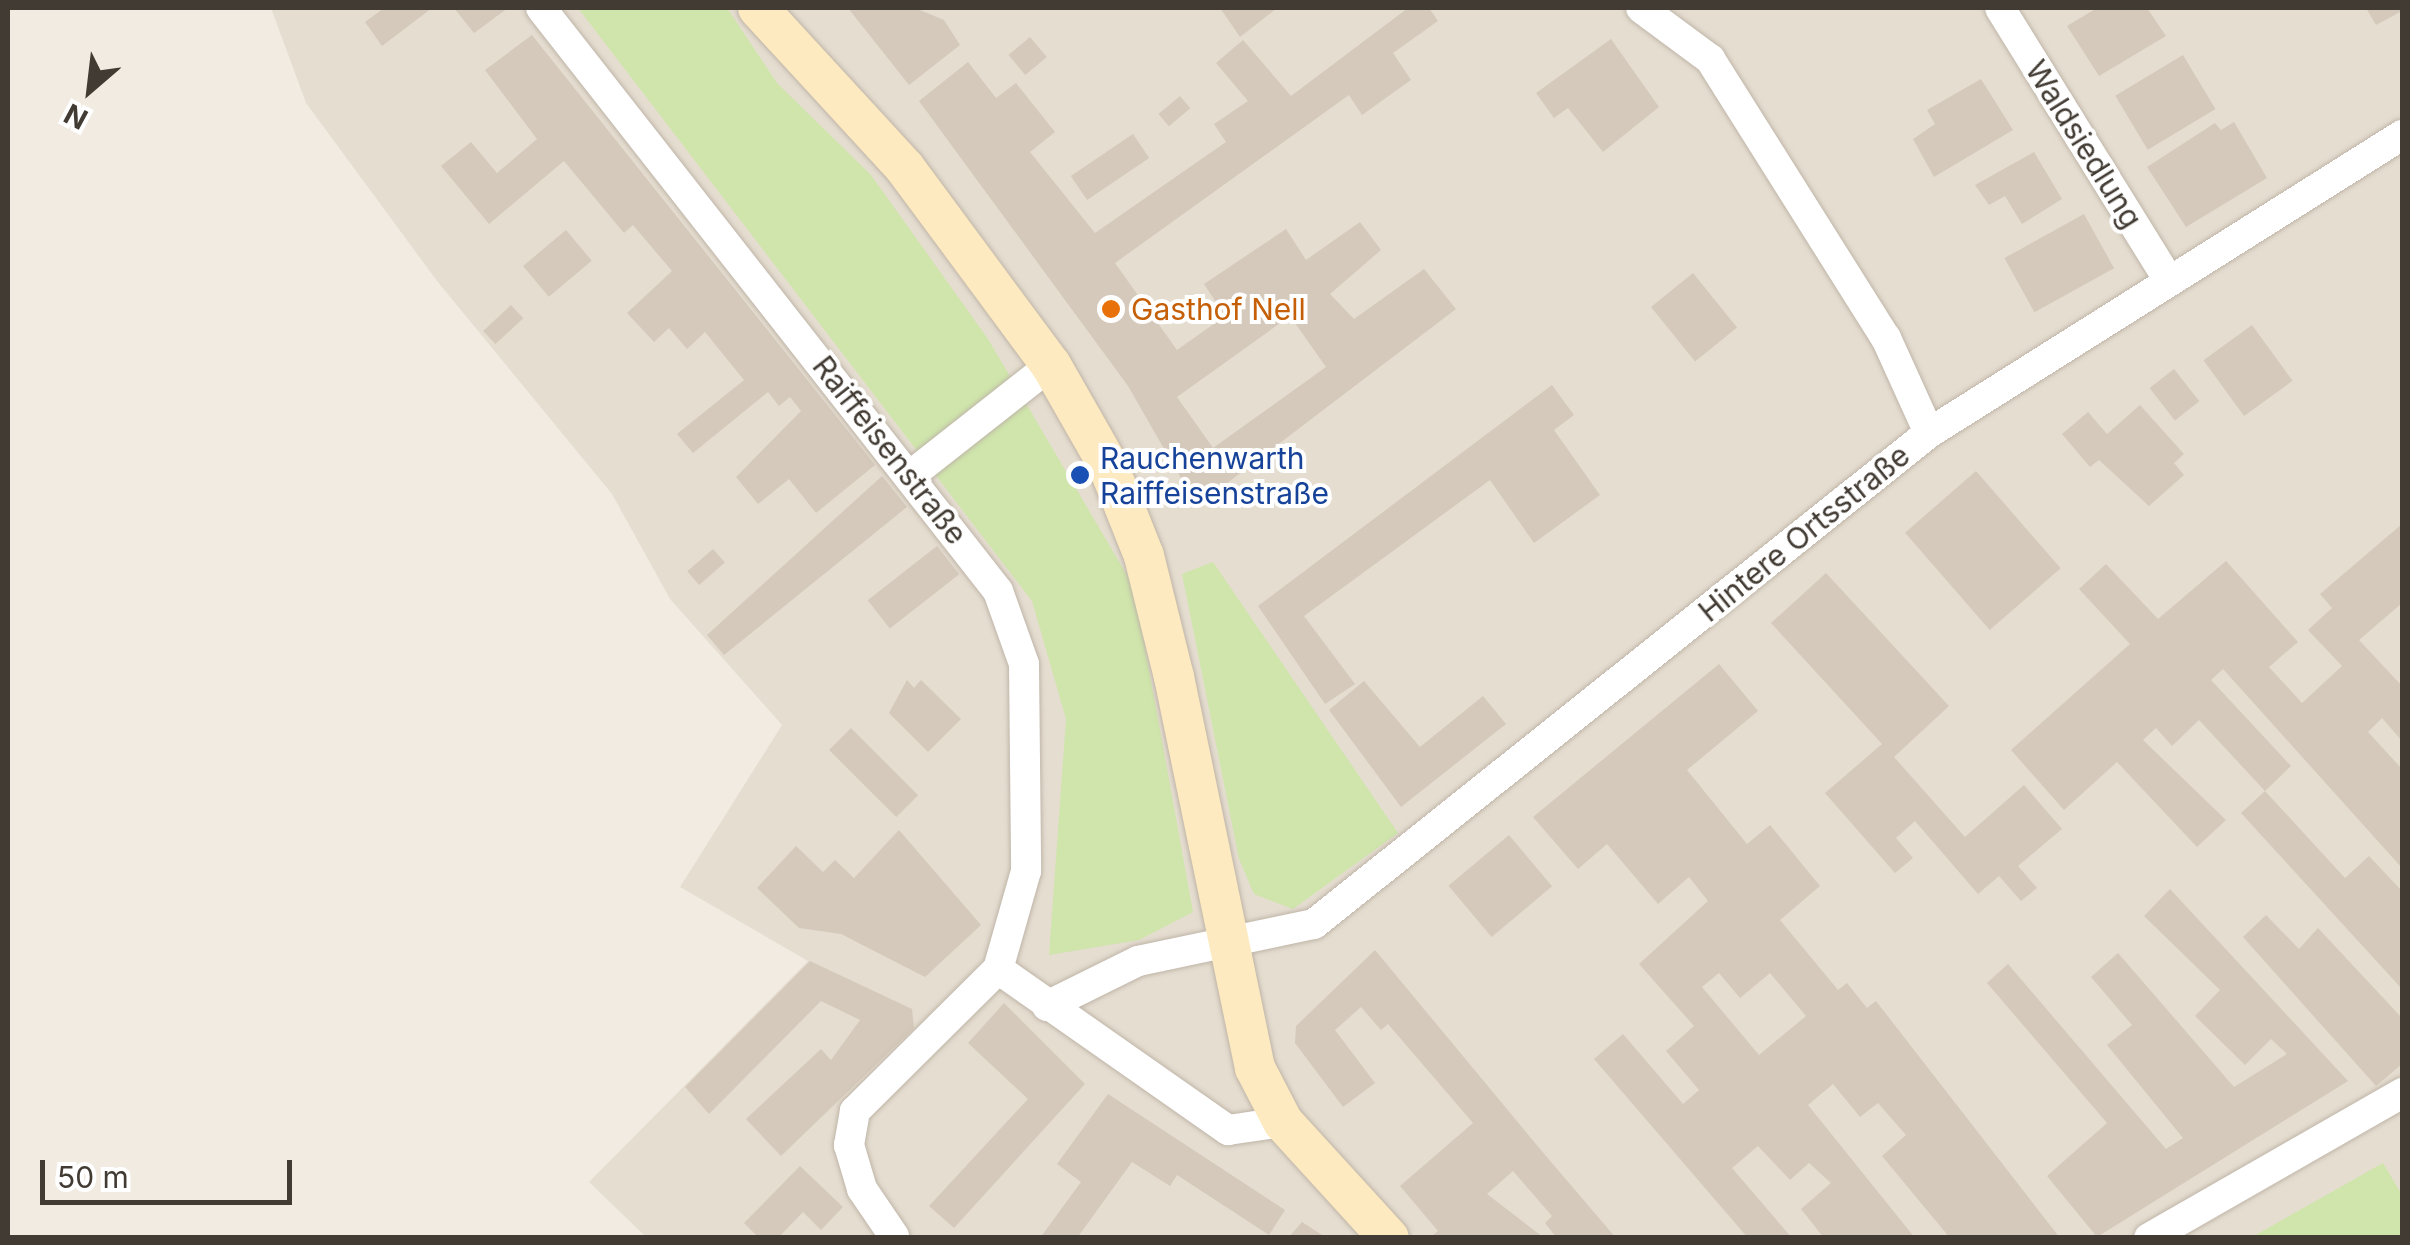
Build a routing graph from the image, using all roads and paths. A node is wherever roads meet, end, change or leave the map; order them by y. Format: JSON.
{"nodes":[{"id":1,"x":541,"y":8,"type":"edge"},
{"id":2,"x":758,"y":8,"type":"edge"},
{"id":3,"x":1641,"y":8,"type":"edge"},
{"id":4,"x":2000,"y":8,"type":"edge"},
{"id":5,"x":2402,"y":135,"type":"edge"},
{"id":6,"x":2169,"y":281,"type":"junction"},
{"id":7,"x":1051,"y":364,"type":"junction"},
{"id":8,"x":1929,"y":433,"type":"junction"},
{"id":9,"x":910,"y":475,"type":"junction"},
{"id":10,"x":1225,"y":947,"type":"junction"},
{"id":11,"x":998,"y":969,"type":"junction"},
{"id":12,"x":1047,"y":1006,"type":"junction"},
{"id":13,"x":2402,"y":1093,"type":"edge"},
{"id":14,"x":1283,"y":1122,"type":"junction"},
{"id":15,"x":894,"y":1236,"type":"edge"},
{"id":16,"x":1389,"y":1238,"type":"edge"},
{"id":17,"x":2149,"y":1238,"type":"edge"}],
"edges":[{"from":1,"to":9,"type":"street","name":"Raiffeisenstraße"},
{"from":2,"to":7,"type":"main road"},
{"from":3,"to":8,"type":"street"},
{"from":4,"to":6,"type":"street","name":"Waldsiedlung"},
{"from":5,"to":6,"type":"street","name":"Hintere Ortsstraße"},
{"from":6,"to":8,"type":"street","name":"Hintere Ortsstraße"},
{"from":7,"to":9,"type":"street"},
{"from":7,"to":10,"type":"main road"},
{"from":8,"to":10,"type":"street","name":"Hintere Ortsstraße"},
{"from":9,"to":11,"type":"street","name":"Raiffeisenstraße"},
{"from":10,"to":12,"type":"street","name":"Hintere Ortsstraße"},
{"from":10,"to":14,"type":"main road"},
{"from":11,"to":12,"type":"street"},
{"from":11,"to":15,"type":"street","name":"Raiffeisenstraße"},
{"from":12,"to":14,"type":"street"},
{"from":13,"to":17,"type":"street"},
{"from":14,"to":16,"type":"main road"}]}
